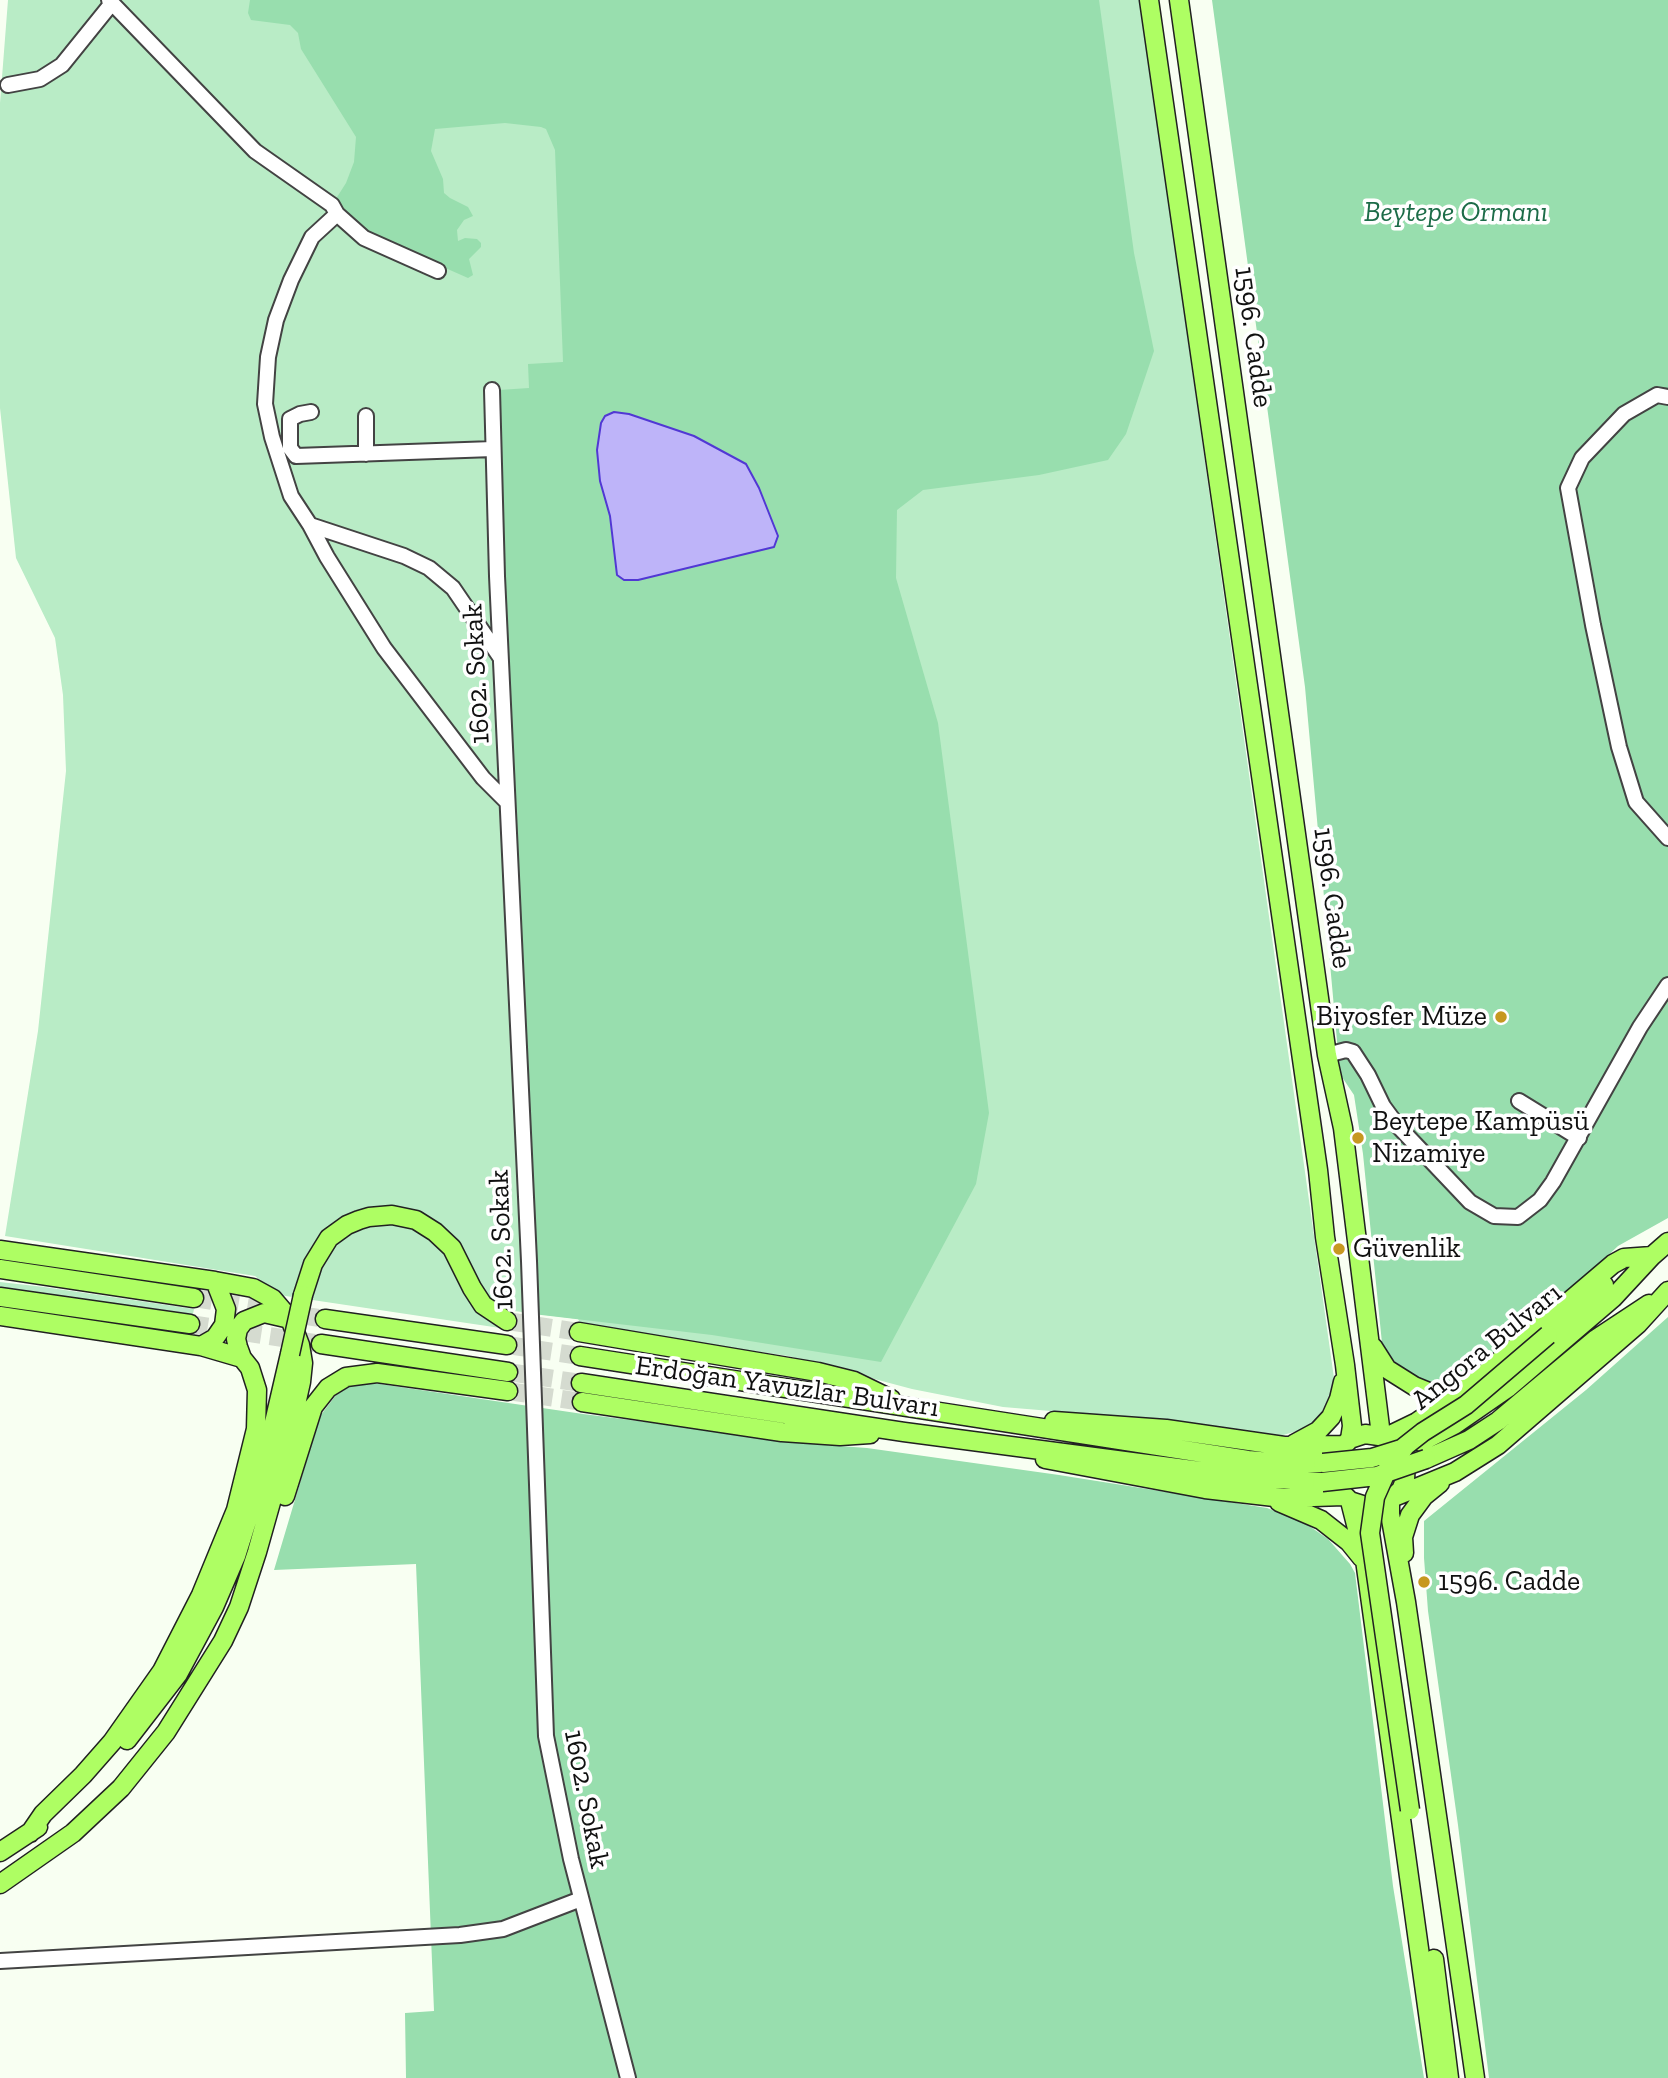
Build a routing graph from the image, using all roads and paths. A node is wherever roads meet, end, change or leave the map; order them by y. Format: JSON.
{"nodes":[{"id":1,"x":1149,"y":0,"type":"edge"},
{"id":2,"x":1179,"y":0,"type":"edge"},
{"id":3,"x":110,"y":2,"type":"edge"},
{"id":4,"x":8,"y":85,"type":"dead end"},
{"id":5,"x":337,"y":214,"type":"junction"},
{"id":6,"x":438,"y":271,"type":"dead end"},
{"id":7,"x":492,"y":390,"type":"dead end"},
{"id":8,"x":1668,"y":397,"type":"edge"},
{"id":9,"x":311,"y":412,"type":"dead end"},
{"id":10,"x":366,"y":416,"type":"dead end"},
{"id":11,"x":493,"y":449,"type":"junction"},
{"id":12,"x":366,"y":454,"type":"junction"},
{"id":13,"x":310,"y":525,"type":"junction"},
{"id":14,"x":500,"y":658,"type":"junction"},
{"id":15,"x":507,"y":802,"type":"junction"},
{"id":16,"x":1668,"y":838,"type":"edge"},
{"id":17,"x":1668,"y":985,"type":"edge"},
{"id":18,"x":1327,"y":1055,"type":"junction"},
{"id":19,"x":1519,"y":1101,"type":"dead end"},
{"id":20,"x":1579,"y":1139,"type":"junction"},
{"id":21,"x":1325,"y":1237,"type":"junction"},
{"id":22,"x":1668,"y":1242,"type":"edge"},
{"id":23,"x":1358,"y":1243,"type":"junction"},
{"id":24,"x":0,"y":1251,"type":"edge"},
{"id":25,"x":1652,"y":1256,"type":"junction"},
{"id":26,"x":1328,"y":1258,"type":"junction"},
{"id":27,"x":0,"y":1269,"type":"edge"},
{"id":28,"x":215,"y":1280,"type":"junction"},
{"id":29,"x":1664,"y":1294,"type":"edge"},
{"id":30,"x":0,"y":1297,"type":"edge"},
{"id":31,"x":194,"y":1298,"type":"tunnel mouth"},
{"id":32,"x":0,"y":1316,"type":"edge"},
{"id":33,"x":290,"y":1319,"type":"junction"},
{"id":34,"x":326,"y":1319,"type":"tunnel mouth"},
{"id":35,"x":507,"y":1321,"type":"tunnel mouth"},
{"id":36,"x":190,"y":1324,"type":"tunnel mouth"},
{"id":37,"x":579,"y":1332,"type":"tunnel mouth"},
{"id":38,"x":1370,"y":1343,"type":"junction"},
{"id":39,"x":321,"y":1344,"type":"tunnel mouth"},
{"id":40,"x":507,"y":1345,"type":"tunnel mouth"},
{"id":41,"x":201,"y":1346,"type":"junction"},
{"id":42,"x":296,"y":1354,"type":"junction"},
{"id":43,"x":580,"y":1356,"type":"tunnel mouth"},
{"id":44,"x":242,"y":1358,"type":"junction"},
{"id":45,"x":1345,"y":1365,"type":"junction"},
{"id":46,"x":508,"y":1373,"type":"tunnel mouth"},
{"id":47,"x":581,"y":1383,"type":"tunnel mouth"},
{"id":48,"x":509,"y":1391,"type":"tunnel mouth"},
{"id":49,"x":1459,"y":1392,"type":"junction"},
{"id":50,"x":582,"y":1402,"type":"tunnel mouth"},
{"id":51,"x":907,"y":1408,"type":"junction"},
{"id":52,"x":979,"y":1419,"type":"junction"},
{"id":53,"x":1417,"y":1422,"type":"junction"},
{"id":54,"x":904,"y":1432,"type":"junction"},
{"id":55,"x":1383,"y":1436,"type":"junction"},
{"id":56,"x":984,"y":1442,"type":"junction"},
{"id":57,"x":1347,"y":1442,"type":"junction"},
{"id":58,"x":1284,"y":1446,"type":"junction"},
{"id":59,"x":1424,"y":1451,"type":"junction"},
{"id":60,"x":1448,"y":1475,"type":"junction"},
{"id":61,"x":1256,"y":1495,"type":"junction"},
{"id":62,"x":1387,"y":1498,"type":"junction"},
{"id":63,"x":1347,"y":1499,"type":"junction"},
{"id":64,"x":257,"y":1552,"type":"junction"},
{"id":65,"x":1364,"y":1560,"type":"junction"},
{"id":66,"x":1406,"y":1602,"type":"junction"},
{"id":67,"x":1411,"y":1638,"type":"junction"},
{"id":68,"x":1374,"y":1643,"type":"junction"},
{"id":69,"x":30,"y":1833,"type":"junction"},
{"id":70,"x":0,"y":1853,"type":"edge"},
{"id":71,"x":0,"y":1884,"type":"edge"},
{"id":72,"x":581,"y":1899,"type":"junction"},
{"id":73,"x":0,"y":1961,"type":"edge"},
{"id":74,"x":628,"y":2078,"type":"edge"},
{"id":75,"x":1437,"y":2078,"type":"edge"},
{"id":76,"x":1449,"y":2078,"type":"edge"},
{"id":77,"x":1475,"y":2078,"type":"edge"}],
"edges":[{"from":1,"to":21,"type":"main road","name":"1596. Cadde"},
{"from":2,"to":18,"type":"main road","name":"1596. Cadde"},
{"from":3,"to":4,"type":"street"},
{"from":3,"to":5,"type":"street"},
{"from":5,"to":6,"type":"street"},
{"from":5,"to":13,"type":"street"},
{"from":7,"to":11,"type":"street","name":"1602. Sokak"},
{"from":8,"to":16,"type":"street"},
{"from":9,"to":12,"type":"street"},
{"from":10,"to":12,"type":"street"},
{"from":11,"to":12,"type":"street"},
{"from":11,"to":14,"type":"street","name":"1602. Sokak"},
{"from":13,"to":14,"type":"street"},
{"from":13,"to":15,"type":"street"},
{"from":14,"to":15,"type":"street","name":"1602. Sokak"},
{"from":15,"to":72,"type":"street","name":"1602. Sokak"},
{"from":17,"to":20,"type":"street"},
{"from":18,"to":20,"type":"street"},
{"from":18,"to":23,"type":"main road","name":"1596. Cadde"},
{"from":19,"to":20,"type":"street"},
{"from":21,"to":23,"type":"main road"},
{"from":21,"to":26,"type":"main road","name":"1596. Cadde"},
{"from":22,"to":25,"type":"main road","name":"Angora Bulvarı"},
{"from":23,"to":26,"type":"main road"},
{"from":23,"to":38,"type":"main road","name":"1596. Cadde"},
{"from":24,"to":28,"type":"main road"},
{"from":25,"to":49,"type":"main road","name":"Angora Bulvarı"},
{"from":25,"to":59,"type":"main road","name":"Angora Bulvarı"},
{"from":25,"to":62,"type":"main road","name":"Angora Bulvarı","bridge":true},
{"from":26,"to":45,"type":"main road","name":"1596. Cadde"},
{"from":27,"to":31,"type":"main road"},
{"from":28,"to":33,"type":"main road"},
{"from":28,"to":41,"type":"main road"},
{"from":29,"to":59,"type":"main road","name":"Angora Bulvarı"},
{"from":29,"to":60,"type":"main road","name":"Angora Bulvarı"},
{"from":30,"to":36,"type":"main road"},
{"from":32,"to":41,"type":"main road"},
{"from":33,"to":42,"type":"main road"},
{"from":33,"to":44,"type":"main road"},
{"from":34,"to":40,"type":"main road"},
{"from":35,"to":42,"type":"main road","bridge":true},
{"from":37,"to":51,"type":"main road"},
{"from":38,"to":49,"type":"main road"},
{"from":38,"to":55,"type":"main road","name":"1596. Cadde"},
{"from":39,"to":46,"type":"main road"},
{"from":41,"to":44,"type":"main road"},
{"from":42,"to":64,"type":"main road"},
{"from":42,"to":69,"type":"main road"},
{"from":43,"to":51,"type":"main road","name":"Erdoğan Yavuzlar Bulvarı"},
{"from":44,"to":69,"type":"main road"},
{"from":45,"to":57,"type":"main road","name":"1596. Cadde"},
{"from":45,"to":58,"type":"main road"},
{"from":47,"to":54,"type":"main road","name":"Erdoğan Yavuzlar Bulvarı"},
{"from":48,"to":64,"type":"main road"},
{"from":49,"to":53,"type":"main road","name":"Angora Bulvarı"},
{"from":50,"to":54,"type":"main road"},
{"from":51,"to":52,"type":"main road","name":"Erdoğan Yavuzlar Bulvarı"},
{"from":52,"to":58,"type":"main road","name":"Erdoğan Yavuzlar Bulvarı"},
{"from":52,"to":59,"type":"main road","name":"Erdoğan Yavuzlar Bulvarı","bridge":true},
{"from":53,"to":55,"type":"main road","name":"Angora Bulvarı"},
{"from":53,"to":60,"type":"main road"},
{"from":54,"to":56,"type":"main road","name":"Erdoğan Yavuzlar Bulvarı"},
{"from":55,"to":57,"type":"main road","name":"Angora Bulvarı"},
{"from":55,"to":62,"type":"main road","name":"1596. Cadde"},
{"from":56,"to":59,"type":"main road","name":"Erdoğan Yavuzlar Bulvarı","bridge":true},
{"from":56,"to":61,"type":"main road","name":"Erdoğan Yavuzlar Bulvarı"},
{"from":57,"to":58,"type":"main road","name":"Erdoğan Yavuzlar Bulvarı"},
{"from":57,"to":63,"type":"main road","name":"1596. Cadde"},
{"from":60,"to":62,"type":"main road","name":"Angora Bulvarı"},
{"from":60,"to":66,"type":"main road"},
{"from":61,"to":63,"type":"main road","name":"Erdoğan Yavuzlar Bulvarı"},
{"from":61,"to":65,"type":"main road"},
{"from":62,"to":63,"type":"main road","name":"Erdoğan Yavuzlar Bulvarı"},
{"from":62,"to":66,"type":"main road","name":"1596. Cadde"},
{"from":62,"to":76,"type":"main road","name":"1596. Cadde","bridge":true},
{"from":63,"to":65,"type":"main road","name":"1596. Cadde"},
{"from":64,"to":71,"type":"main road"},
{"from":65,"to":68,"type":"main road","name":"1596. Cadde"},
{"from":66,"to":67,"type":"main road","name":"1596. Cadde"},
{"from":67,"to":68,"type":"main road"},
{"from":67,"to":77,"type":"main road","name":"1596. Cadde"},
{"from":68,"to":75,"type":"main road","name":"1596. Cadde"},
{"from":69,"to":70,"type":"main road"},
{"from":72,"to":73,"type":"street"},
{"from":72,"to":74,"type":"street","name":"1602. Sokak"}]}
